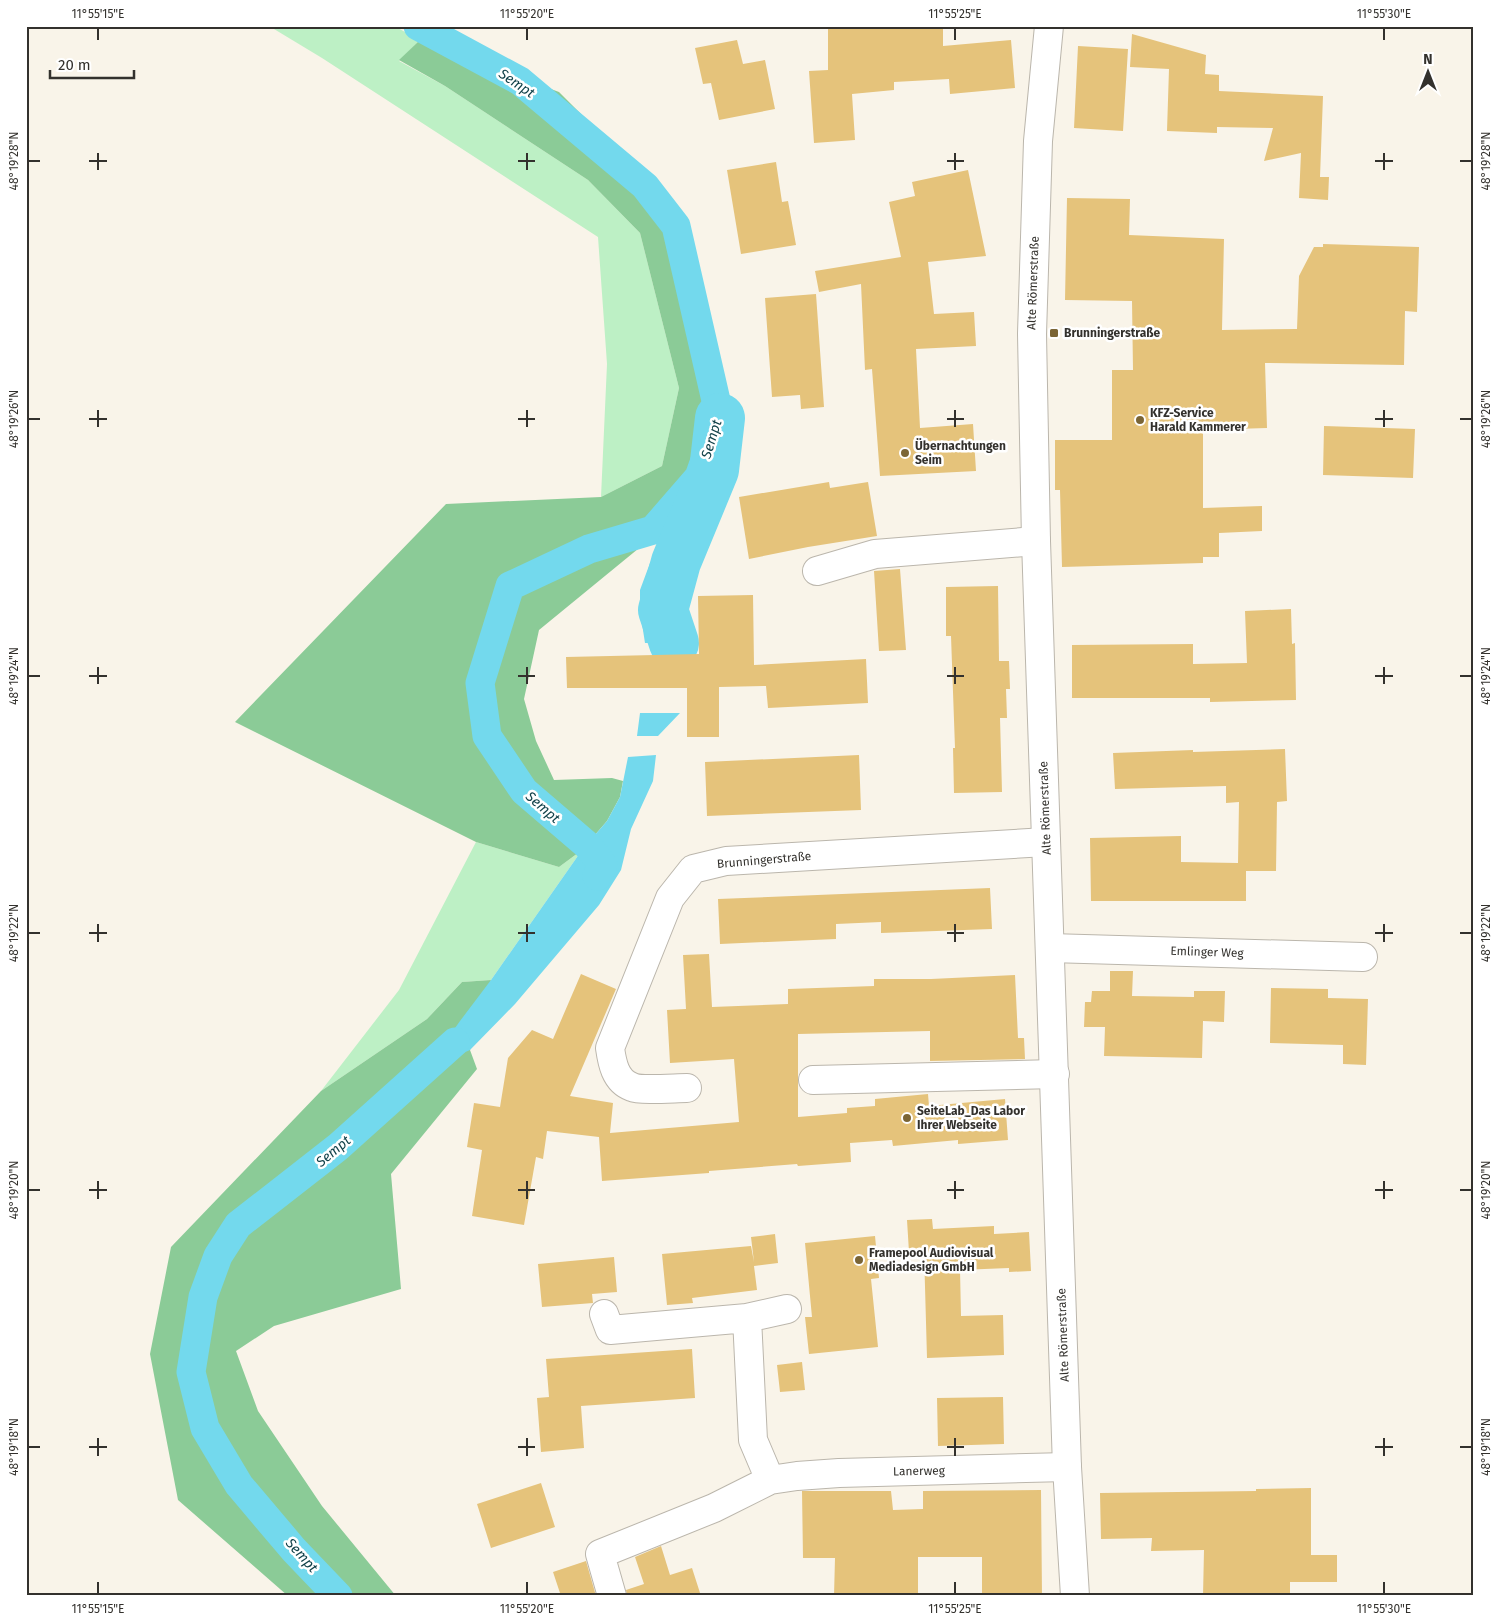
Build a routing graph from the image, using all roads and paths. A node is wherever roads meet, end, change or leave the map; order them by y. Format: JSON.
{"nodes":[{"id":1,"x":1050,"y":26,"type":"edge"},
{"id":2,"x":1036,"y":541,"type":"junction"},
{"id":3,"x":817,"y":571,"type":"dead end"},
{"id":4,"x":1046,"y":842,"type":"junction"},
{"id":5,"x":1050,"y":948,"type":"junction"},
{"id":6,"x":1363,"y":957,"type":"dead end"},
{"id":7,"x":1055,"y":1074,"type":"junction"},
{"id":8,"x":813,"y":1080,"type":"dead end"},
{"id":9,"x":687,"y":1088,"type":"dead end"},
{"id":10,"x":786,"y":1310,"type":"dead end"},
{"id":11,"x":604,"y":1314,"type":"dead end"},
{"id":12,"x":747,"y":1318,"type":"junction"},
{"id":13,"x":1067,"y":1467,"type":"junction"},
{"id":14,"x":770,"y":1480,"type":"junction"},
{"id":15,"x":612,"y":1596,"type":"edge"},
{"id":16,"x":1075,"y":1596,"type":"edge"}],
"edges":[{"from":1,"to":2,"type":"street","name":"Alte Römerstraße"},
{"from":2,"to":3,"type":"street"},
{"from":2,"to":4,"type":"street","name":"Alte Römerstraße"},
{"from":4,"to":5,"type":"street","name":"Alte Römerstraße"},
{"from":4,"to":9,"type":"street","name":"Brunningerstraße"},
{"from":5,"to":6,"type":"street","name":"Emlinger Weg"},
{"from":5,"to":7,"type":"street","name":"Alte Römerstraße"},
{"from":7,"to":8,"type":"street"},
{"from":7,"to":13,"type":"street","name":"Alte Römerstraße"},
{"from":10,"to":12,"type":"street"},
{"from":11,"to":12,"type":"street"},
{"from":12,"to":14,"type":"street"},
{"from":13,"to":14,"type":"street","name":"Lanerweg"},
{"from":13,"to":16,"type":"street","name":"Alte Römerstraße"},
{"from":14,"to":15,"type":"street","name":"Lanerweg"}]}
